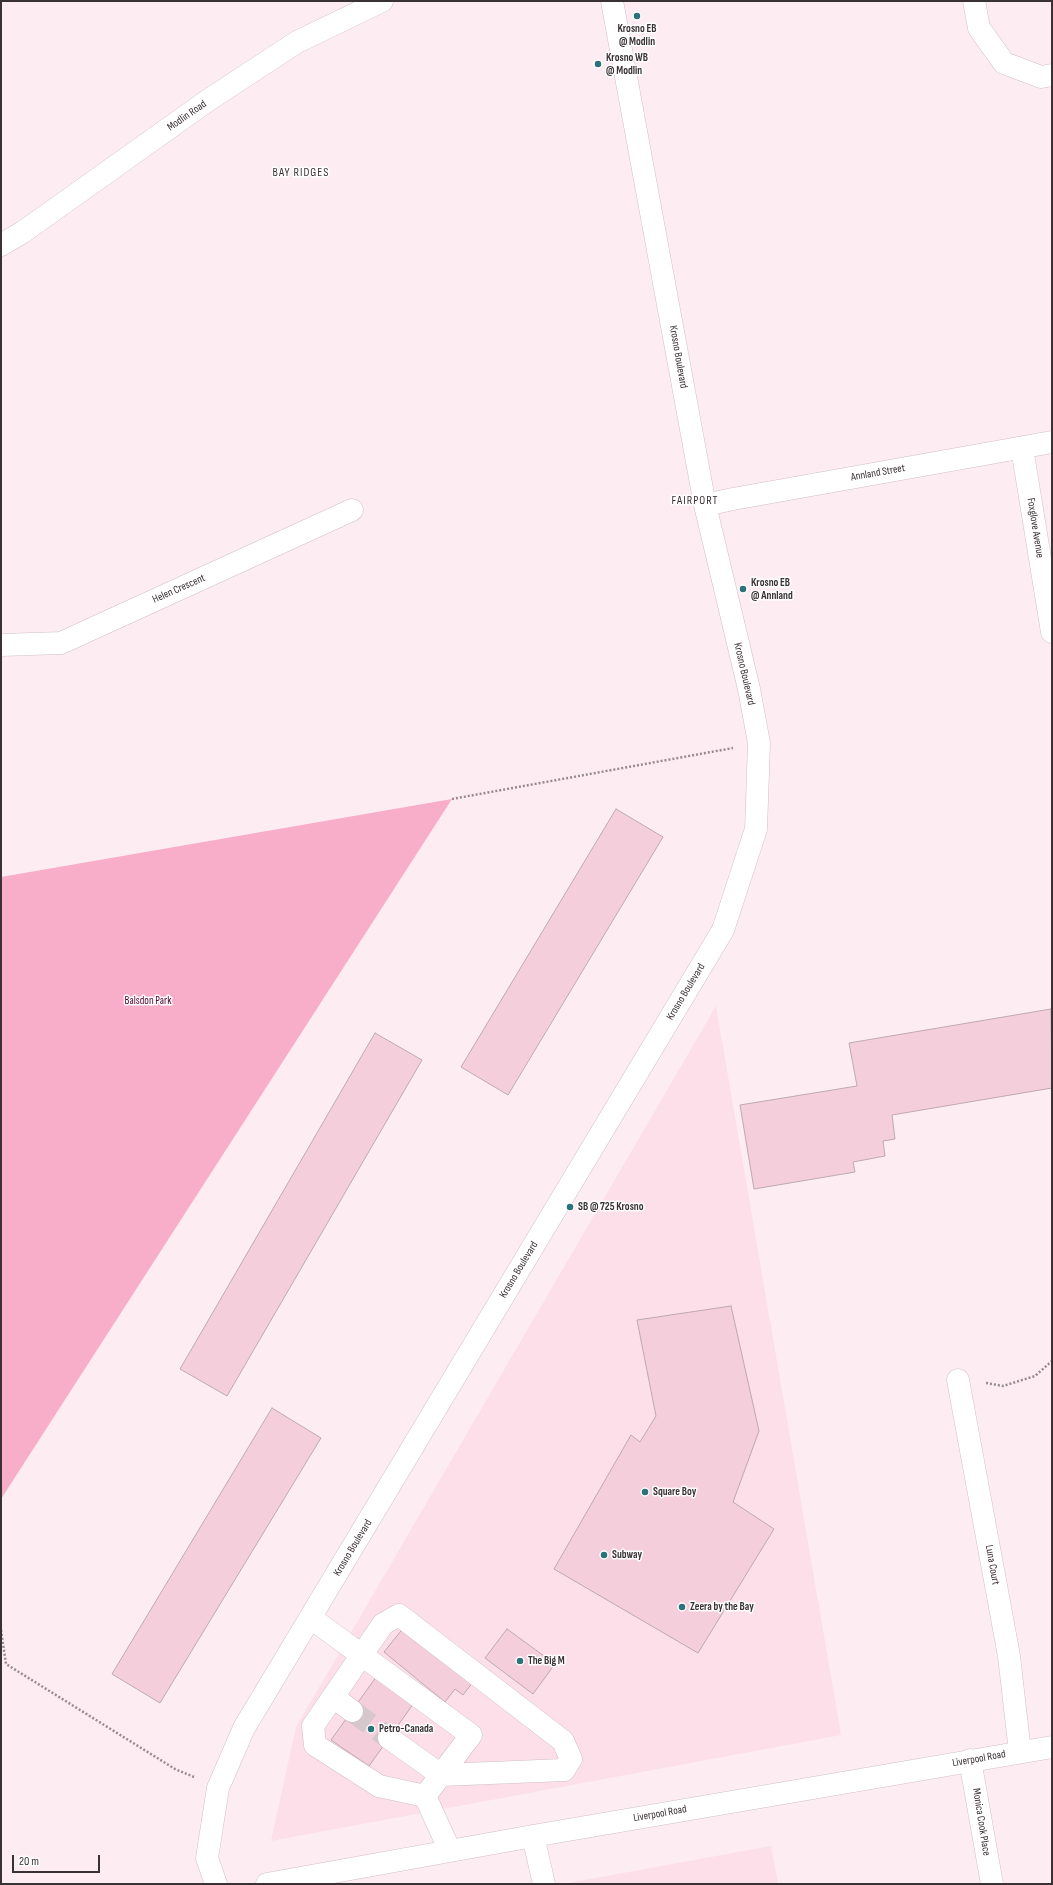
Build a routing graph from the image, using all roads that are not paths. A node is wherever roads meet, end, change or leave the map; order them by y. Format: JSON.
{"nodes":[{"id":1,"x":382,"y":1,"type":"edge"},
{"id":2,"x":612,"y":1,"type":"edge"},
{"id":3,"x":974,"y":1,"type":"edge"},
{"id":4,"x":1052,"y":75,"type":"edge"},
{"id":5,"x":1,"y":245,"type":"edge"},
{"id":6,"x":1052,"y":442,"type":"edge"},
{"id":7,"x":1022,"y":448,"type":"junction"},
{"id":8,"x":705,"y":505,"type":"junction"},
{"id":9,"x":352,"y":510,"type":"dead end"},
{"id":10,"x":1052,"y":632,"type":"edge"},
{"id":11,"x":1,"y":645,"type":"edge"},
{"id":12,"x":958,"y":1380,"type":"road end"},
{"id":13,"x":311,"y":1618,"type":"junction"},
{"id":14,"x":362,"y":1654,"type":"junction"},
{"id":15,"x":333,"y":1696,"type":"junction"},
{"id":16,"x":352,"y":1711,"type":"tunnel mouth"},
{"id":17,"x":389,"y":1738,"type":"tunnel mouth"},
{"id":18,"x":1052,"y":1747,"type":"edge"},
{"id":19,"x":1020,"y":1752,"type":"junction"},
{"id":20,"x":970,"y":1760,"type":"junction"},
{"id":21,"x":441,"y":1775,"type":"junction"},
{"id":22,"x":425,"y":1796,"type":"junction"},
{"id":23,"x":533,"y":1836,"type":"junction"},
{"id":24,"x":450,"y":1851,"type":"junction"},
{"id":25,"x":216,"y":1884,"type":"edge"},
{"id":26,"x":268,"y":1884,"type":"edge"},
{"id":27,"x":544,"y":1884,"type":"edge"},
{"id":28,"x":992,"y":1884,"type":"edge"}],
"edges":[{"from":1,"to":5,"type":"street","name":"Modlin Road"},
{"from":2,"to":8,"type":"street","name":"Krosno Boulevard"},
{"from":3,"to":4,"type":"street"},
{"from":6,"to":7,"type":"street","name":"Annland Street"},
{"from":7,"to":8,"type":"street","name":"Annland Street"},
{"from":7,"to":10,"type":"street","name":"Foxglove Avenue"},
{"from":8,"to":13,"type":"street","name":"Krosno Boulevard"},
{"from":9,"to":11,"type":"street","name":"Helen Crescent"},
{"from":12,"to":19,"type":"street","name":"Luna Court"},
{"from":13,"to":14,"type":"street"},
{"from":13,"to":25,"type":"street","name":"Krosno Boulevard"},
{"from":14,"to":15,"type":"street"},
{"from":14,"to":21,"type":"street"},
{"from":14,"to":21,"type":"street"},
{"from":15,"to":16,"type":"street"},
{"from":15,"to":22,"type":"street"},
{"from":17,"to":21,"type":"street"},
{"from":18,"to":19,"type":"street","name":"Liverpool Road"},
{"from":19,"to":20,"type":"street","name":"Liverpool Road"},
{"from":20,"to":23,"type":"street","name":"Liverpool Road"},
{"from":20,"to":28,"type":"street","name":"Monica Cook Place"},
{"from":21,"to":22,"type":"street"},
{"from":22,"to":24,"type":"street"},
{"from":23,"to":24,"type":"street","name":"Liverpool Road"},
{"from":23,"to":27,"type":"street"},
{"from":24,"to":26,"type":"street","name":"Liverpool Road"}]}
